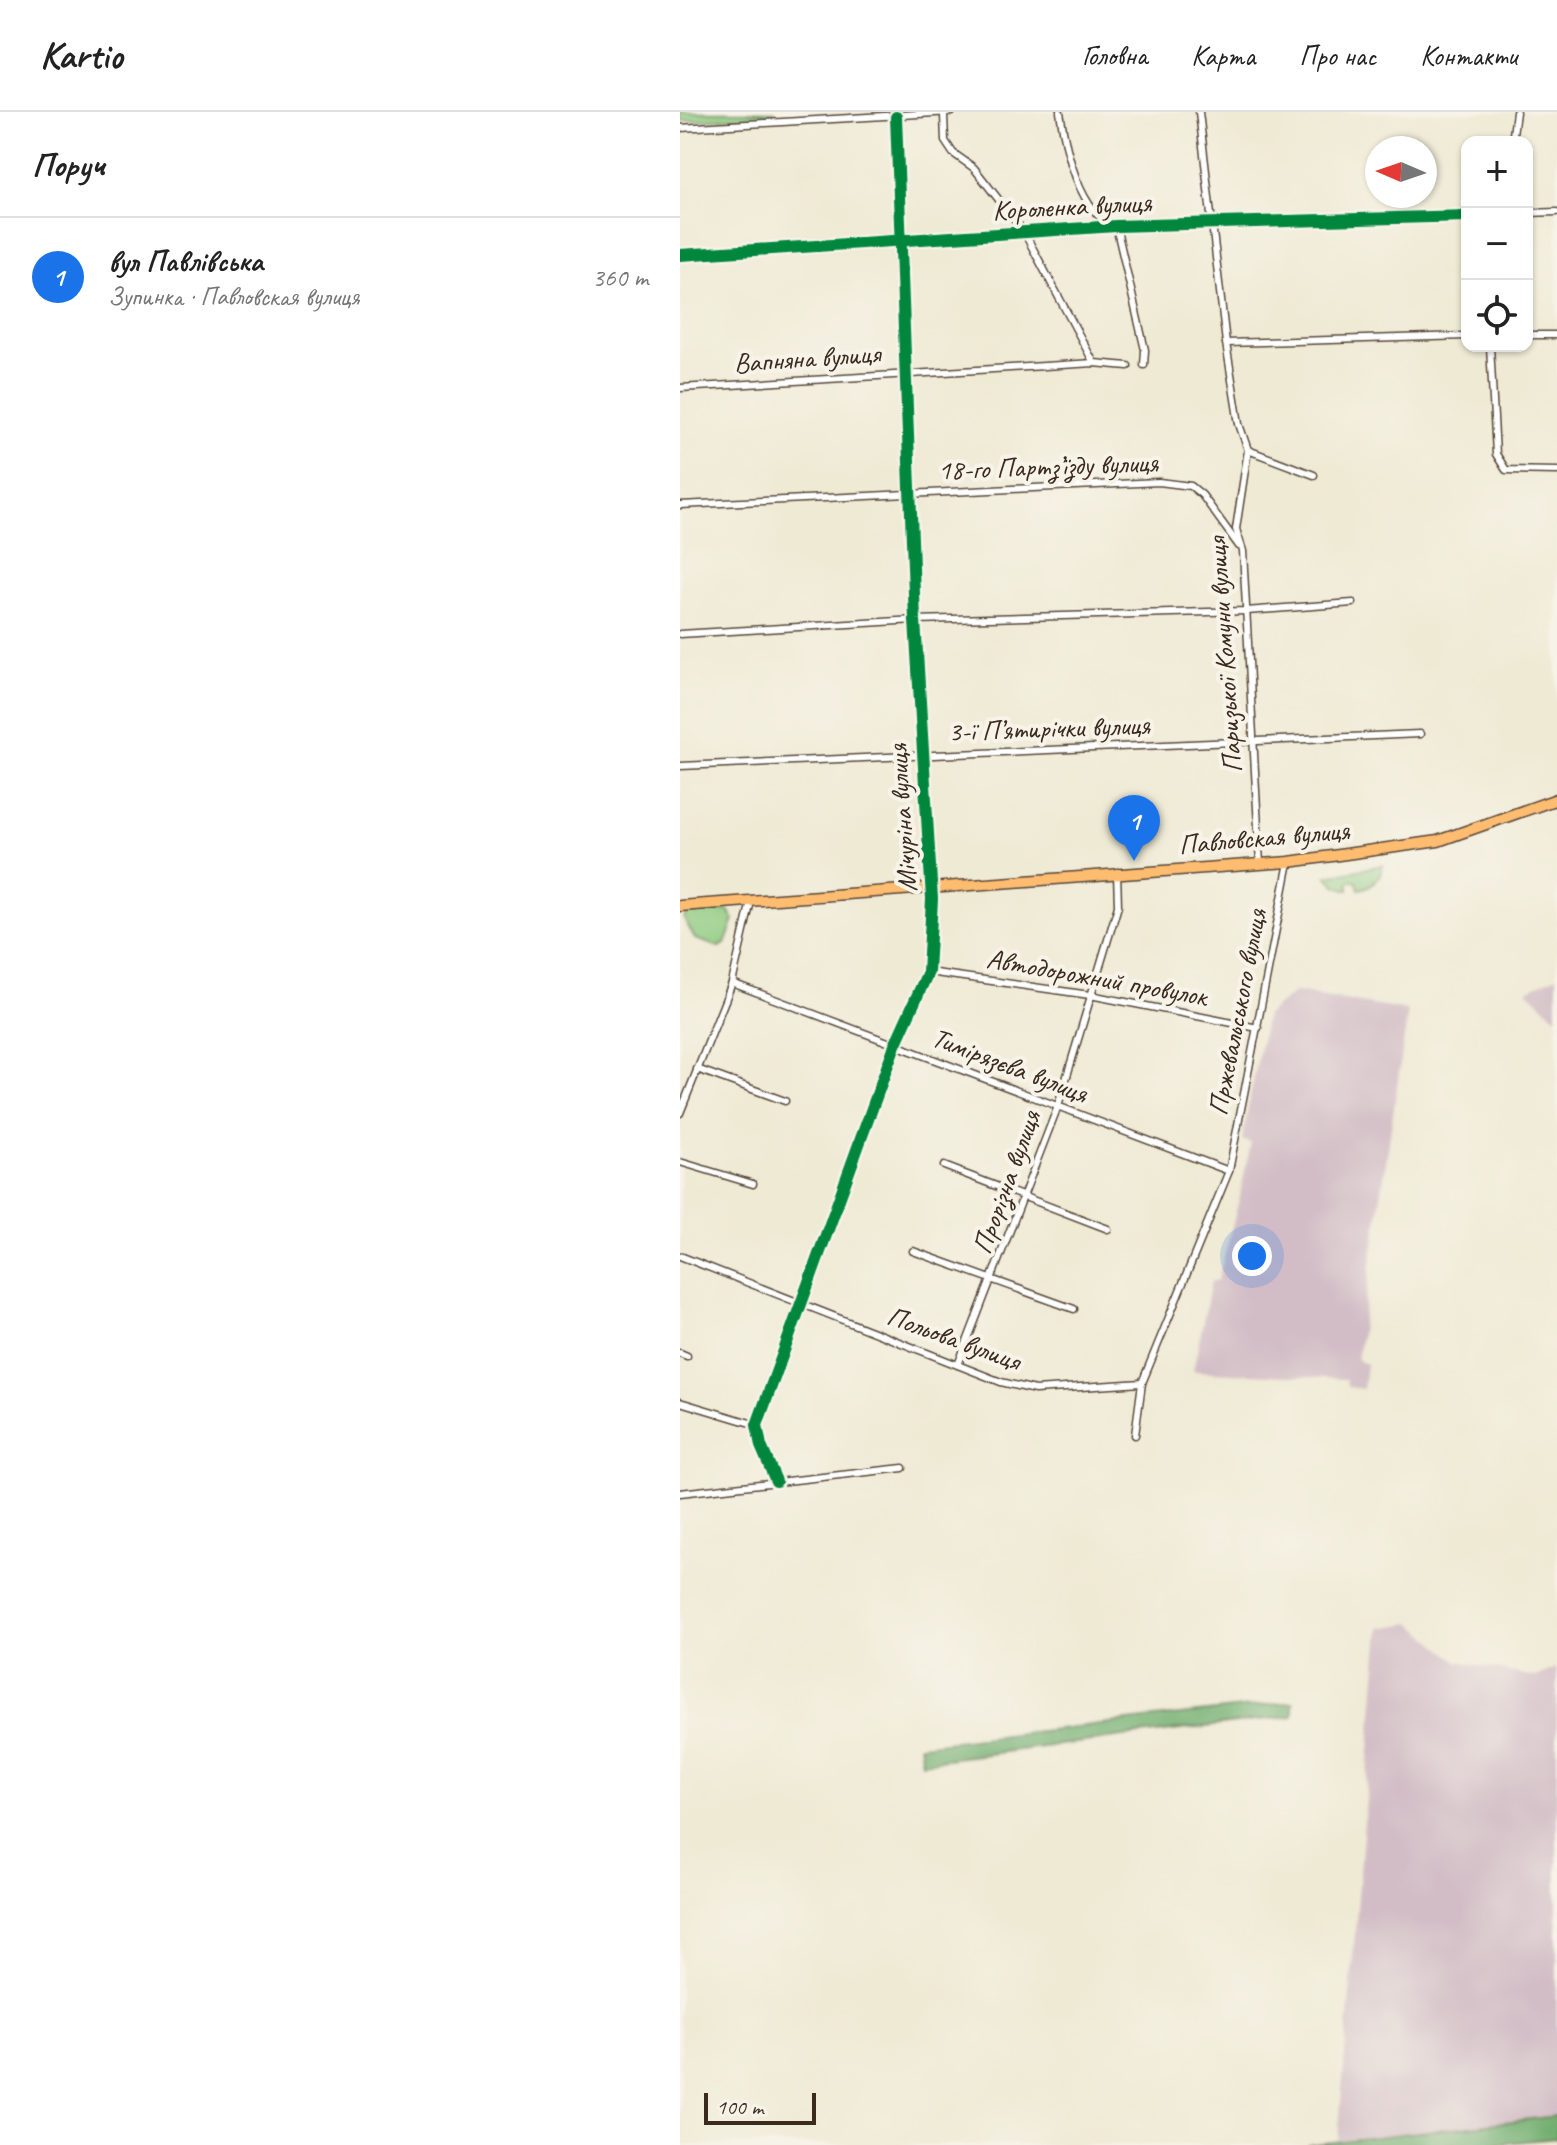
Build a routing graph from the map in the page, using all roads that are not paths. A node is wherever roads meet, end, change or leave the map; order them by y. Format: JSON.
{"nodes":[{"id":1,"x":952,"y":112,"type":"edge"},
{"id":2,"x":1060,"y":112,"type":"edge"},
{"id":3,"x":1199,"y":112,"type":"edge"},
{"id":4,"x":1516,"y":112,"type":"edge"},
{"id":5,"x":944,"y":115,"type":"junction"},
{"id":6,"x":896,"y":117,"type":"junction"},
{"id":7,"x":680,"y":128,"type":"edge"},
{"id":8,"x":1513,"y":136,"type":"edge"},
{"id":9,"x":1557,"y":212,"type":"edge"},
{"id":10,"x":1533,"y":213,"type":"edge"},
{"id":11,"x":1461,"y":216,"type":"edge"},
{"id":12,"x":1210,"y":224,"type":"junction"},
{"id":13,"x":1116,"y":226,"type":"junction"},
{"id":14,"x":1024,"y":232,"type":"junction"},
{"id":15,"x":903,"y":240,"type":"junction"},
{"id":16,"x":680,"y":255,"type":"edge"},
{"id":17,"x":1533,"y":335,"type":"edge"},
{"id":18,"x":1557,"y":335,"type":"edge"},
{"id":19,"x":1461,"y":336,"type":"edge"},
{"id":20,"x":1226,"y":343,"type":"junction"},
{"id":21,"x":1490,"y":352,"type":"edge"},
{"id":22,"x":1094,"y":363,"type":"junction"},
{"id":23,"x":1144,"y":365,"type":"dead end"},
{"id":24,"x":1128,"y":366,"type":"dead end"},
{"id":25,"x":907,"y":374,"type":"junction"},
{"id":26,"x":680,"y":388,"type":"edge"},
{"id":27,"x":1248,"y":450,"type":"junction"},
{"id":28,"x":1557,"y":471,"type":"edge"},
{"id":29,"x":1314,"y":475,"type":"dead end"},
{"id":30,"x":910,"y":493,"type":"junction"},
{"id":31,"x":680,"y":505,"type":"edge"},
{"id":32,"x":1243,"y":551,"type":"junction"},
{"id":33,"x":1353,"y":603,"type":"dead end"},
{"id":34,"x":1246,"y":611,"type":"junction"},
{"id":35,"x":915,"y":620,"type":"junction"},
{"id":36,"x":680,"y":634,"type":"edge"},
{"id":37,"x":1420,"y":734,"type":"dead end"},
{"id":38,"x":1254,"y":743,"type":"junction"},
{"id":39,"x":923,"y":754,"type":"junction"},
{"id":40,"x":680,"y":766,"type":"edge"},
{"id":41,"x":1557,"y":799,"type":"edge"},
{"id":42,"x":1289,"y":862,"type":"junction"},
{"id":43,"x":1260,"y":864,"type":"junction"},
{"id":44,"x":1117,"y":872,"type":"junction"},
{"id":45,"x":931,"y":885,"type":"junction"},
{"id":46,"x":751,"y":901,"type":"junction"},
{"id":47,"x":680,"y":906,"type":"edge"},
{"id":48,"x":928,"y":972,"type":"junction"},
{"id":49,"x":732,"y":983,"type":"junction"},
{"id":50,"x":1090,"y":995,"type":"junction"},
{"id":51,"x":1258,"y":1028,"type":"junction"},
{"id":52,"x":895,"y":1045,"type":"junction"},
{"id":53,"x":697,"y":1069,"type":"junction"},
{"id":54,"x":785,"y":1101,"type":"dead end"},
{"id":55,"x":1058,"y":1106,"type":"junction"},
{"id":56,"x":680,"y":1113,"type":"edge"},
{"id":57,"x":680,"y":1162,"type":"edge"},
{"id":58,"x":944,"y":1166,"type":"dead end"},
{"id":59,"x":1229,"y":1171,"type":"junction"},
{"id":60,"x":753,"y":1184,"type":"dead end"},
{"id":61,"x":1024,"y":1199,"type":"junction"},
{"id":62,"x":1108,"y":1229,"type":"dead end"},
{"id":63,"x":913,"y":1251,"type":"dead end"},
{"id":64,"x":680,"y":1256,"type":"edge"},
{"id":65,"x":994,"y":1278,"type":"junction"},
{"id":66,"x":803,"y":1305,"type":"junction"},
{"id":67,"x":1074,"y":1309,"type":"dead end"},
{"id":68,"x":958,"y":1365,"type":"junction"},
{"id":69,"x":1142,"y":1383,"type":"junction"},
{"id":70,"x":680,"y":1402,"type":"edge"},
{"id":71,"x":757,"y":1425,"type":"junction"},
{"id":72,"x":1135,"y":1435,"type":"dead end"},
{"id":73,"x":903,"y":1468,"type":"dead end"},
{"id":74,"x":776,"y":1481,"type":"junction"},
{"id":75,"x":680,"y":1493,"type":"edge"}],
"edges":[{"from":1,"to":5,"type":"street"},
{"from":2,"to":13,"type":"street"},
{"from":3,"to":12,"type":"street","name":"Паризької Комуни вулиця"},
{"from":4,"to":8,"type":"street"},
{"from":5,"to":6,"type":"street"},
{"from":5,"to":14,"type":"street"},
{"from":6,"to":7,"type":"street"},
{"from":6,"to":15,"type":"street","name":"Мічуріна вулиця"},
{"from":9,"to":10,"type":"street"},
{"from":11,"to":12,"type":"street","name":"Короленка вулиця"},
{"from":12,"to":13,"type":"street","name":"Короленка вулиця"},
{"from":12,"to":20,"type":"street","name":"Паризької Комуни вулиця"},
{"from":13,"to":14,"type":"street","name":"Короленка вулиця"},
{"from":13,"to":23,"type":"street"},
{"from":14,"to":15,"type":"street","name":"Короленка вулиця"},
{"from":14,"to":22,"type":"street"},
{"from":15,"to":16,"type":"street","name":"Короленка вулиця"},
{"from":15,"to":25,"type":"street","name":"Мічуріна вулиця"},
{"from":17,"to":18,"type":"street"},
{"from":19,"to":20,"type":"street"},
{"from":20,"to":27,"type":"street","name":"Паризької Комуни вулиця"},
{"from":21,"to":28,"type":"street"},
{"from":22,"to":24,"type":"street","name":"Вапняна вулиця"},
{"from":22,"to":25,"type":"street","name":"Вапняна вулиця"},
{"from":25,"to":26,"type":"street","name":"Вапняна вулиця"},
{"from":25,"to":30,"type":"street","name":"Мічуріна вулиця"},
{"from":27,"to":29,"type":"street"},
{"from":27,"to":32,"type":"street","name":"Паризької Комуни вулиця"},
{"from":30,"to":31,"type":"street","name":"18-го Партз’їзду вулиця"},
{"from":30,"to":32,"type":"street","name":"18-го Партз’їзду вулиця"},
{"from":30,"to":35,"type":"street","name":"Мічуріна вулиця"},
{"from":32,"to":34,"type":"street","name":"Паризької Комуни вулиця"},
{"from":33,"to":34,"type":"street"},
{"from":34,"to":35,"type":"street"},
{"from":34,"to":38,"type":"street","name":"Паризької Комуни вулиця"},
{"from":35,"to":36,"type":"street"},
{"from":35,"to":39,"type":"street","name":"Мічуріна вулиця"},
{"from":37,"to":38,"type":"street","name":"3-ї П’ятирічки вулиця"},
{"from":38,"to":39,"type":"street","name":"3-ї П’ятирічки вулиця"},
{"from":38,"to":43,"type":"street","name":"Паризької Комуни вулиця"},
{"from":39,"to":40,"type":"street","name":"3-ї П’ятирічки вулиця"},
{"from":39,"to":45,"type":"street","name":"Мічуріна вулиця"},
{"from":41,"to":42,"type":"main road","name":"Павловская вулиця"},
{"from":42,"to":43,"type":"main road","name":"Павловская вулиця"},
{"from":42,"to":51,"type":"street","name":"Пржевальського вулиця"},
{"from":43,"to":44,"type":"main road","name":"Павловская вулиця"},
{"from":44,"to":45,"type":"main road","name":"Павловская вулиця"},
{"from":44,"to":50,"type":"street","name":"Прорізна вулиця"},
{"from":45,"to":46,"type":"main road","name":"Павловская вулиця"},
{"from":45,"to":48,"type":"street","name":"Мічуріна вулиця"},
{"from":46,"to":47,"type":"main road","name":"Павловская вулиця"},
{"from":46,"to":49,"type":"street"},
{"from":48,"to":50,"type":"street","name":"Автодорожний провулок"},
{"from":48,"to":52,"type":"street","name":"Мічуріна вулиця"},
{"from":49,"to":52,"type":"street","name":"Тимірязєва вулиця"},
{"from":49,"to":53,"type":"street"},
{"from":50,"to":51,"type":"street","name":"Автодорожний провулок"},
{"from":50,"to":55,"type":"street","name":"Прорізна вулиця"},
{"from":51,"to":59,"type":"street","name":"Пржевальського вулиця"},
{"from":52,"to":55,"type":"street","name":"Тимірязєва вулиця"},
{"from":52,"to":66,"type":"street","name":"Мічуріна вулиця"},
{"from":53,"to":54,"type":"street"},
{"from":53,"to":56,"type":"street"},
{"from":55,"to":59,"type":"street","name":"Тимірязєва вулиця"},
{"from":55,"to":61,"type":"street","name":"Прорізна вулиця"},
{"from":57,"to":60,"type":"street"},
{"from":58,"to":61,"type":"street"},
{"from":59,"to":69,"type":"street"},
{"from":61,"to":62,"type":"street"},
{"from":61,"to":65,"type":"street","name":"Прорізна вулиця"},
{"from":63,"to":65,"type":"street"},
{"from":64,"to":66,"type":"street","name":"Польова вулиця"},
{"from":65,"to":67,"type":"street"},
{"from":65,"to":68,"type":"street","name":"Прорізна вулиця"},
{"from":66,"to":68,"type":"street","name":"Польова вулиця"},
{"from":66,"to":71,"type":"street","name":"Мічуріна вулиця"},
{"from":68,"to":69,"type":"street","name":"Польова вулиця"},
{"from":69,"to":72,"type":"street"},
{"from":70,"to":71,"type":"street"},
{"from":71,"to":74,"type":"street"},
{"from":73,"to":74,"type":"street"},
{"from":74,"to":75,"type":"street"}]}
